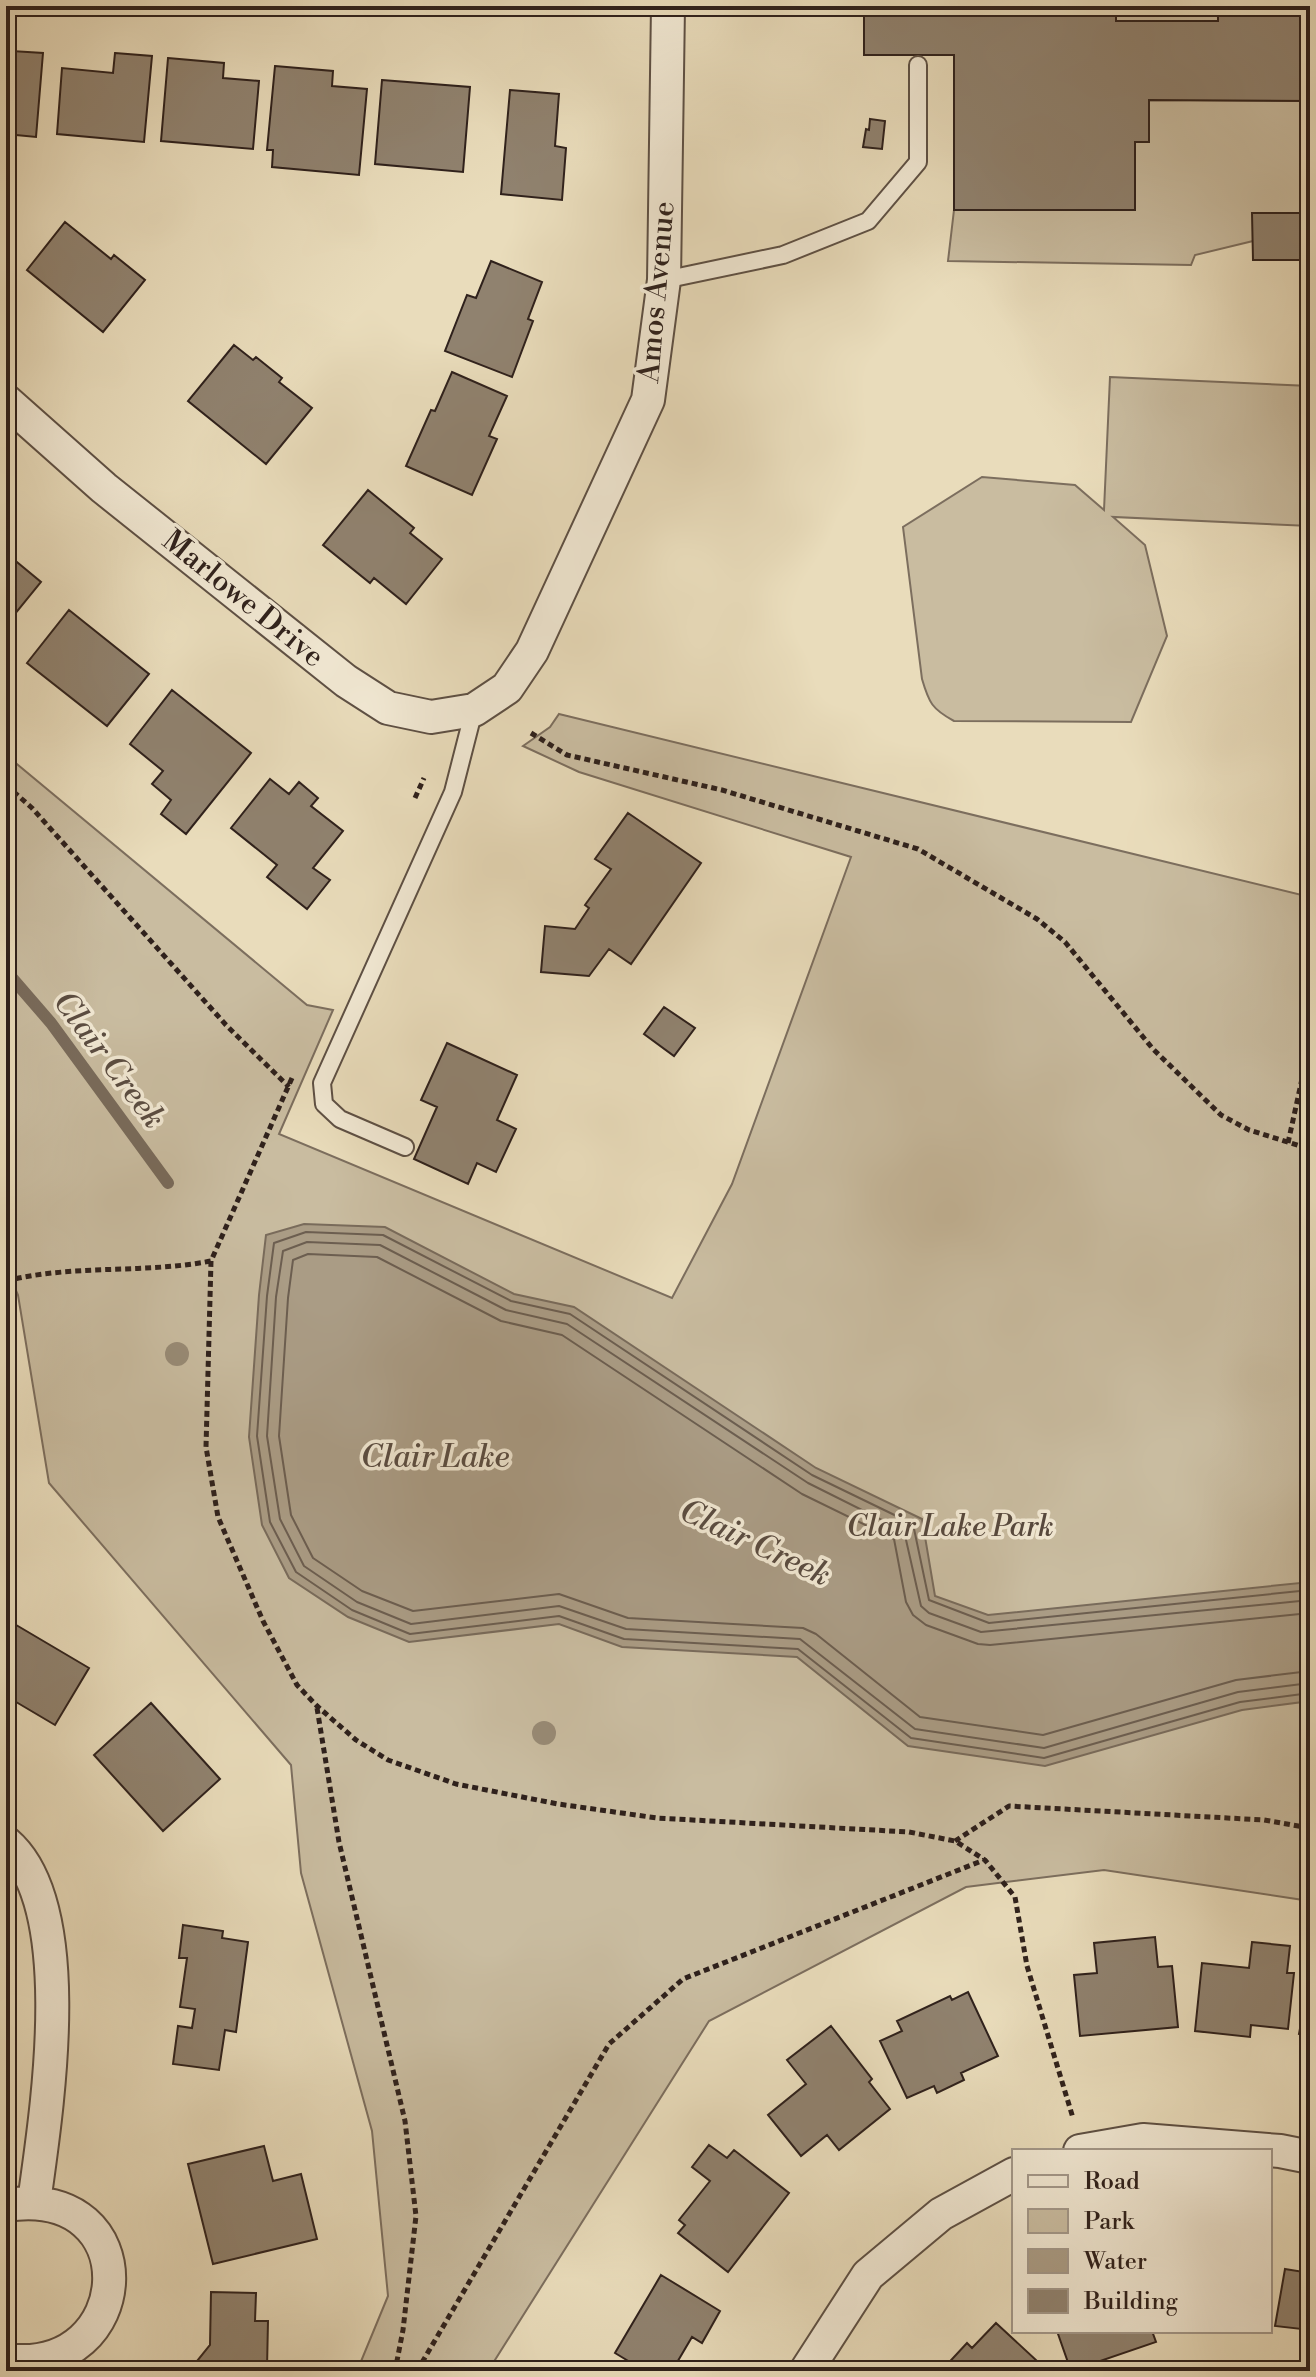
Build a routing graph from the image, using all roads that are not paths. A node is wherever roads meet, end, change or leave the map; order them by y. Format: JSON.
{"nodes":[{"id":1,"x":668,"y":6,"type":"edge"},
{"id":2,"x":918,"y":65,"type":"dead end"},
{"id":3,"x":664,"y":280,"type":"junction"},
{"id":4,"x":6,"y":401,"type":"edge"},
{"id":5,"x":507,"y":688,"type":"joint"},
{"id":6,"x":474,"y":710,"type":"junction"},
{"id":7,"x":405,"y":1147,"type":"dead end"},
{"id":8,"x":6,"y":1843,"type":"edge"},
{"id":9,"x":1088,"y":2149,"type":"edge"},
{"id":10,"x":1255,"y":2149,"type":"edge"},
{"id":11,"x":1272,"y":2150,"type":"edge"},
{"id":12,"x":1310,"y":2157,"type":"edge"},
{"id":13,"x":1012,"y":2175,"type":"edge"},
{"id":14,"x":20,"y":2203,"type":"edge"},
{"id":15,"x":6,"y":2360,"type":"edge"},
{"id":16,"x":806,"y":2371,"type":"edge"}],
"edges":[{"from":1,"to":3,"type":"street","name":"Amos Avenue"},
{"from":2,"to":3,"type":"lane"},
{"from":3,"to":5,"type":"street","name":"Amos Avenue"},
{"from":4,"to":6,"type":"street","name":"Marlowe Drive"},
{"from":5,"to":6,"type":"street","name":"Marlowe Drive"},
{"from":6,"to":7,"type":"lane"},
{"from":8,"to":14,"type":"street"},
{"from":9,"to":10,"type":"street"},
{"from":11,"to":12,"type":"street"},
{"from":13,"to":16,"type":"street"},
{"from":14,"to":15,"type":"street"}]}
